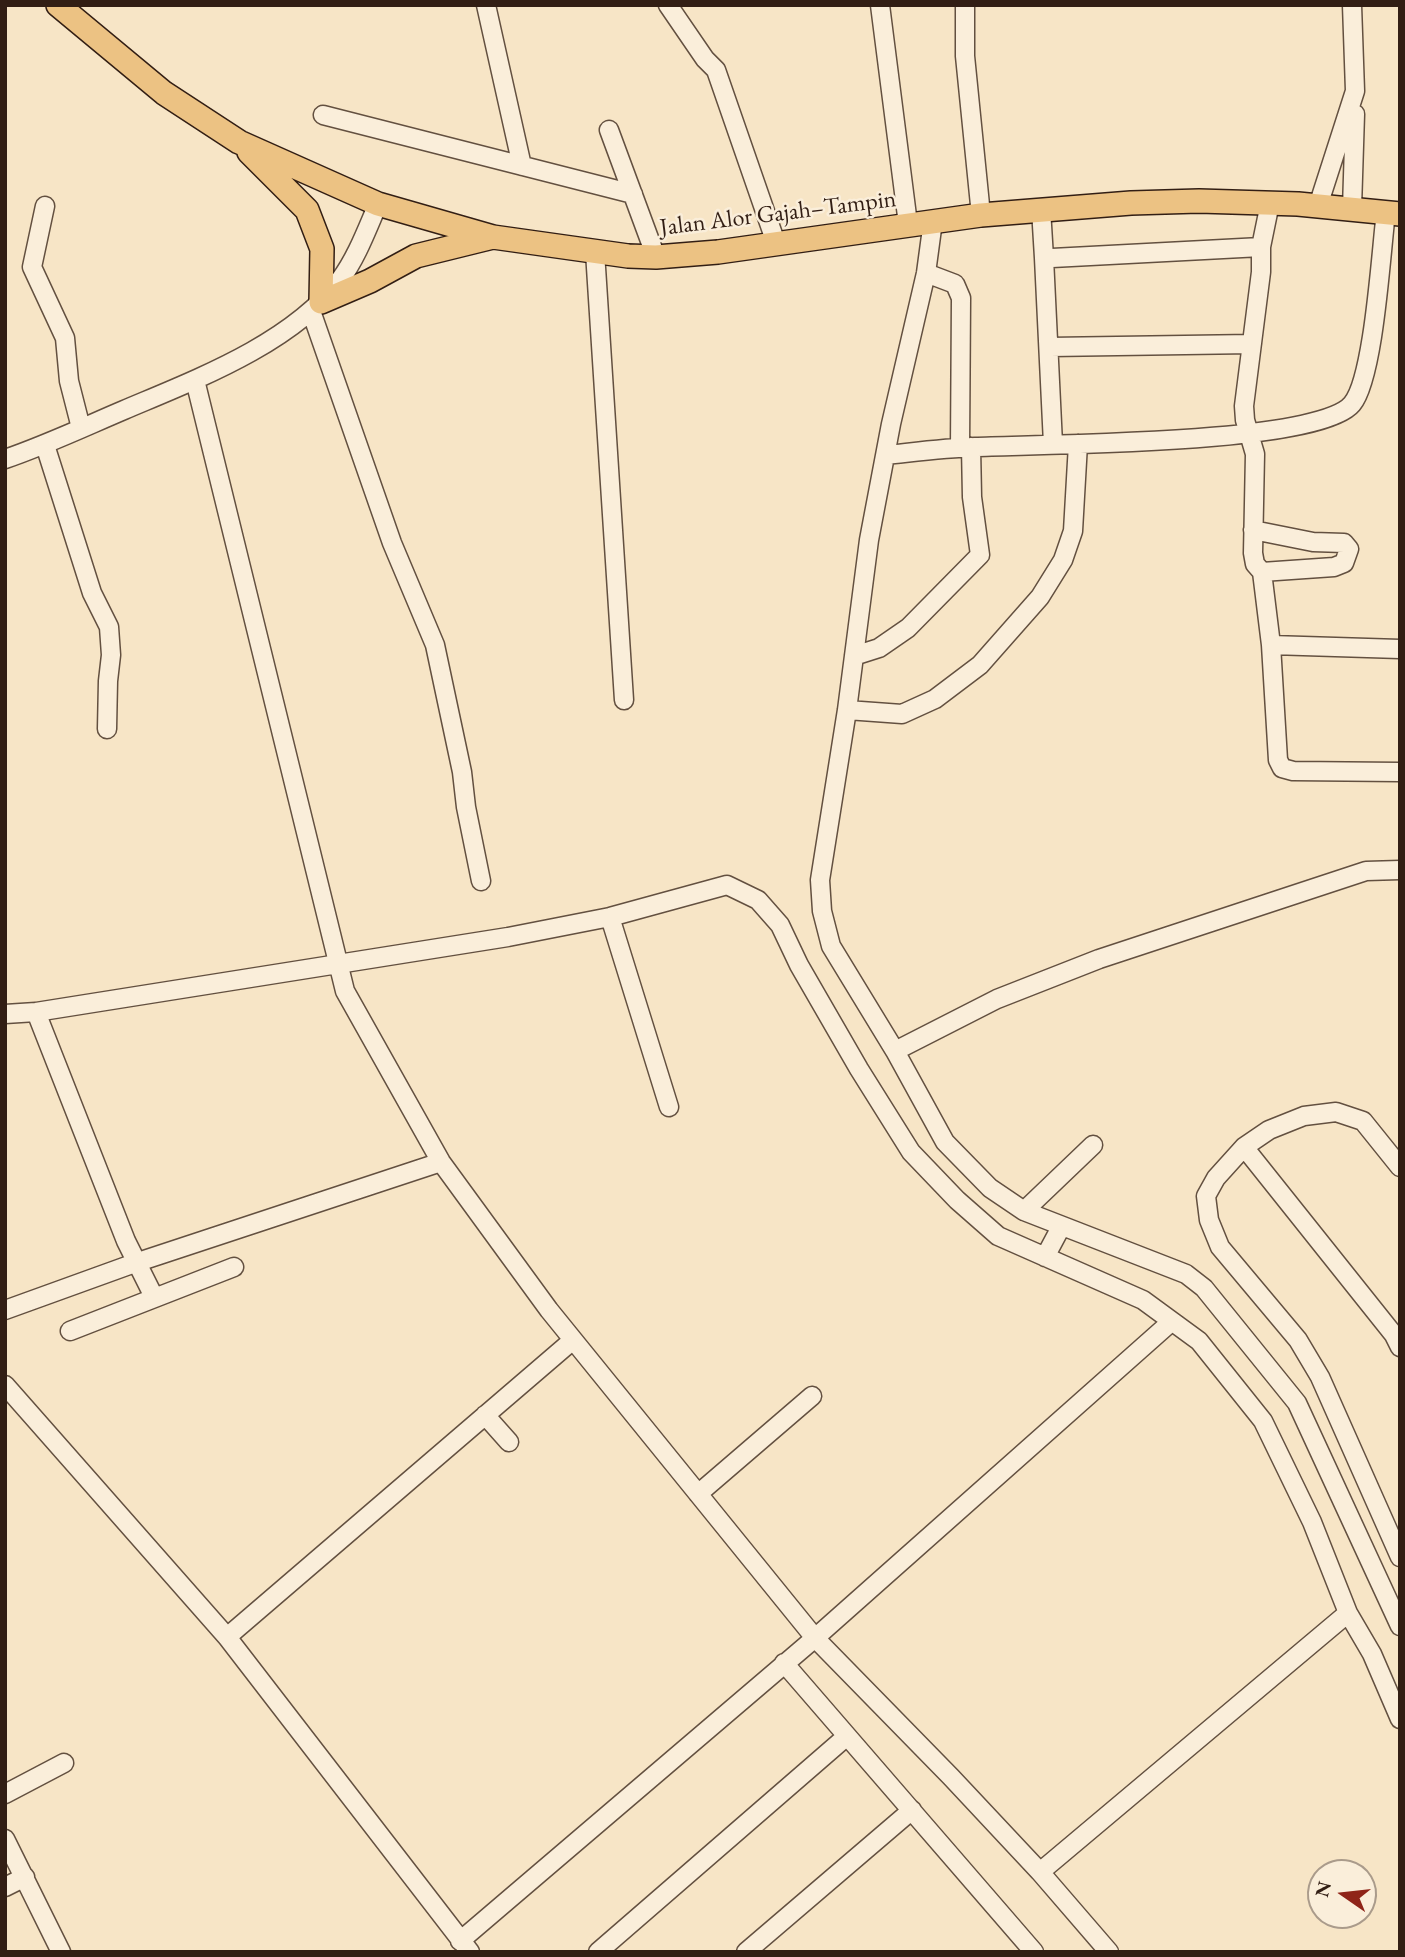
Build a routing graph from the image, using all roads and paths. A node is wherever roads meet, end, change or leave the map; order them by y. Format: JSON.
{"nodes":[{"id":1,"x":58,"y":5,"type":"edge"},
{"id":2,"x":486,"y":5,"type":"edge"},
{"id":3,"x":668,"y":5,"type":"edge"},
{"id":4,"x":880,"y":5,"type":"edge"},
{"id":5,"x":965,"y":5,"type":"edge"},
{"id":6,"x":1352,"y":5,"type":"edge"},
{"id":7,"x":1355,"y":91,"type":"junction"},
{"id":8,"x":323,"y":115,"type":"dead end"},
{"id":9,"x":609,"y":130,"type":"dead end"},
{"id":10,"x":239,"y":142,"type":"junction"},
{"id":11,"x":522,"y":166,"type":"junction"},
{"id":12,"x":633,"y":194,"type":"junction"},
{"id":13,"x":1270,"y":203,"type":"junction"},
{"id":14,"x":378,"y":204,"type":"junction"},
{"id":15,"x":46,"y":206,"type":"dead end"},
{"id":16,"x":1318,"y":206,"type":"junction"},
{"id":17,"x":1352,"y":208,"type":"junction"},
{"id":18,"x":1041,"y":209,"type":"junction"},
{"id":19,"x":1393,"y":213,"type":"edge"},
{"id":20,"x":981,"y":215,"type":"junction"},
{"id":21,"x":933,"y":221,"type":"junction"},
{"id":22,"x":908,"y":224,"type":"junction"},
{"id":23,"x":493,"y":237,"type":"junction"},
{"id":24,"x":776,"y":243,"type":"junction"},
{"id":25,"x":1261,"y":247,"type":"junction"},
{"id":26,"x":595,"y":253,"type":"junction"},
{"id":27,"x":656,"y":257,"type":"junction"},
{"id":28,"x":1044,"y":258,"type":"junction"},
{"id":29,"x":926,"y":274,"type":"junction"},
{"id":30,"x":316,"y":306,"type":"junction"},
{"id":31,"x":1252,"y":344,"type":"junction"},
{"id":32,"x":1049,"y":346,"type":"junction"},
{"id":33,"x":195,"y":380,"type":"junction"},
{"id":34,"x":81,"y":428,"type":"junction"},
{"id":35,"x":1250,"y":433,"type":"junction"},
{"id":36,"x":1053,"y":444,"type":"junction"},
{"id":37,"x":1078,"y":444,"type":"junction"},
{"id":38,"x":45,"y":445,"type":"junction"},
{"id":39,"x":966,"y":447,"type":"junction"},
{"id":40,"x":886,"y":455,"type":"junction"},
{"id":41,"x":5,"y":459,"type":"edge"},
{"id":42,"x":1253,"y":530,"type":"junction"},
{"id":43,"x":1262,"y":572,"type":"junction"},
{"id":44,"x":1270,"y":645,"type":"junction"},
{"id":45,"x":1400,"y":649,"type":"edge"},
{"id":46,"x":854,"y":656,"type":"junction"},
{"id":47,"x":624,"y":700,"type":"dead end"},
{"id":48,"x":847,"y":710,"type":"junction"},
{"id":49,"x":107,"y":729,"type":"dead end"},
{"id":50,"x":1400,"y":772,"type":"edge"},
{"id":51,"x":1400,"y":870,"type":"edge"},
{"id":52,"x":481,"y":881,"type":"dead end"},
{"id":53,"x":610,"y":917,"type":"junction"},
{"id":54,"x":338,"y":962,"type":"junction"},
{"id":55,"x":36,"y":1012,"type":"junction"},
{"id":56,"x":5,"y":1014,"type":"edge"},
{"id":57,"x":895,"y":1051,"type":"junction"},
{"id":58,"x":669,"y":1107,"type":"dead end"},
{"id":59,"x":1093,"y":1146,"type":"dead end"},
{"id":60,"x":1244,"y":1147,"type":"junction"},
{"id":61,"x":441,"y":1162,"type":"junction"},
{"id":62,"x":1400,"y":1167,"type":"edge"},
{"id":63,"x":1024,"y":1211,"type":"junction"},
{"id":64,"x":1061,"y":1227,"type":"junction"},
{"id":65,"x":1045,"y":1257,"type":"junction"},
{"id":66,"x":135,"y":1263,"type":"junction"},
{"id":67,"x":234,"y":1267,"type":"dead end"},
{"id":68,"x":154,"y":1297,"type":"junction"},
{"id":69,"x":5,"y":1310,"type":"edge"},
{"id":70,"x":1171,"y":1322,"type":"junction"},
{"id":71,"x":70,"y":1331,"type":"dead end"},
{"id":72,"x":573,"y":1340,"type":"junction"},
{"id":73,"x":1400,"y":1347,"type":"edge"},
{"id":74,"x":5,"y":1385,"type":"edge"},
{"id":75,"x":811,"y":1396,"type":"dead end"},
{"id":76,"x":485,"y":1415,"type":"junction"},
{"id":77,"x":509,"y":1442,"type":"dead end"},
{"id":78,"x":698,"y":1494,"type":"junction"},
{"id":79,"x":1400,"y":1557,"type":"edge"},
{"id":80,"x":1349,"y":1613,"type":"junction"},
{"id":81,"x":1398,"y":1616,"type":"edge"},
{"id":82,"x":227,"y":1637,"type":"junction"},
{"id":83,"x":815,"y":1638,"type":"junction"},
{"id":84,"x":784,"y":1663,"type":"junction"},
{"id":85,"x":1400,"y":1719,"type":"edge"},
{"id":86,"x":847,"y":1735,"type":"junction"},
{"id":87,"x":64,"y":1763,"type":"dead end"},
{"id":88,"x":5,"y":1794,"type":"edge"},
{"id":89,"x":912,"y":1810,"type":"junction"},
{"id":90,"x":5,"y":1839,"type":"edge"},
{"id":91,"x":1040,"y":1872,"type":"junction"},
{"id":92,"x":25,"y":1877,"type":"junction"},
{"id":93,"x":5,"y":1887,"type":"edge"},
{"id":94,"x":465,"y":1946,"type":"edge"},
{"id":95,"x":61,"y":1952,"type":"edge"},
{"id":96,"x":598,"y":1952,"type":"edge"},
{"id":97,"x":746,"y":1952,"type":"edge"},
{"id":98,"x":1034,"y":1952,"type":"edge"},
{"id":99,"x":1109,"y":1952,"type":"edge"}],
"edges":[{"from":1,"to":10,"type":"main road","name":"Jalan Alor Gajah–Tampin"},
{"from":2,"to":11,"type":"street"},
{"from":3,"to":24,"type":"street"},
{"from":4,"to":22,"type":"street"},
{"from":5,"to":20,"type":"street"},
{"from":6,"to":7,"type":"street"},
{"from":7,"to":16,"type":"street"},
{"from":7,"to":17,"type":"street"},
{"from":8,"to":11,"type":"street"},
{"from":9,"to":12,"type":"street"},
{"from":10,"to":14,"type":"main road","name":"Jalan Alor Gajah–Tampin"},
{"from":10,"to":30,"type":"main road"},
{"from":11,"to":12,"type":"street"},
{"from":12,"to":27,"type":"street"},
{"from":13,"to":16,"type":"main road","name":"Jalan Alor Gajah–Tampin"},
{"from":13,"to":18,"type":"main road","name":"Jalan Alor Gajah–Tampin"},
{"from":13,"to":25,"type":"street"},
{"from":14,"to":23,"type":"main road","name":"Jalan Alor Gajah–Tampin"},
{"from":14,"to":30,"type":"street"},
{"from":15,"to":34,"type":"street"},
{"from":16,"to":17,"type":"main road","name":"Jalan Alor Gajah–Tampin"},
{"from":17,"to":19,"type":"main road","name":"Jalan Alor Gajah–Tampin"},
{"from":18,"to":20,"type":"main road","name":"Jalan Alor Gajah–Tampin"},
{"from":18,"to":28,"type":"street"},
{"from":19,"to":35,"type":"street"},
{"from":20,"to":21,"type":"main road","name":"Jalan Alor Gajah–Tampin"},
{"from":21,"to":22,"type":"main road","name":"Jalan Alor Gajah–Tampin"},
{"from":21,"to":29,"type":"street"},
{"from":22,"to":24,"type":"main road","name":"Jalan Alor Gajah–Tampin"},
{"from":23,"to":26,"type":"main road","name":"Jalan Alor Gajah–Tampin"},
{"from":23,"to":30,"type":"main road"},
{"from":24,"to":27,"type":"main road","name":"Jalan Alor Gajah–Tampin"},
{"from":25,"to":28,"type":"street"},
{"from":25,"to":31,"type":"street"},
{"from":26,"to":27,"type":"main road","name":"Jalan Alor Gajah–Tampin"},
{"from":26,"to":47,"type":"street"},
{"from":28,"to":32,"type":"street"},
{"from":29,"to":39,"type":"street"},
{"from":29,"to":40,"type":"street"},
{"from":30,"to":33,"type":"street"},
{"from":30,"to":52,"type":"street"},
{"from":31,"to":32,"type":"street"},
{"from":31,"to":35,"type":"street"},
{"from":32,"to":36,"type":"street"},
{"from":33,"to":34,"type":"street"},
{"from":33,"to":54,"type":"street"},
{"from":34,"to":38,"type":"street"},
{"from":35,"to":37,"type":"street"},
{"from":35,"to":42,"type":"street"},
{"from":36,"to":37,"type":"street"},
{"from":36,"to":39,"type":"street"},
{"from":37,"to":48,"type":"street"},
{"from":38,"to":41,"type":"street"},
{"from":38,"to":49,"type":"street"},
{"from":39,"to":40,"type":"street"},
{"from":39,"to":46,"type":"street"},
{"from":40,"to":46,"type":"street"},
{"from":42,"to":43,"type":"street"},
{"from":42,"to":43,"type":"street"},
{"from":43,"to":44,"type":"street"},
{"from":44,"to":45,"type":"street"},
{"from":44,"to":50,"type":"street"},
{"from":46,"to":48,"type":"street"},
{"from":48,"to":57,"type":"street"},
{"from":51,"to":57,"type":"street"},
{"from":53,"to":54,"type":"street"},
{"from":53,"to":58,"type":"street"},
{"from":53,"to":65,"type":"street"},
{"from":54,"to":55,"type":"street"},
{"from":54,"to":61,"type":"street"},
{"from":55,"to":56,"type":"street"},
{"from":55,"to":66,"type":"street"},
{"from":57,"to":63,"type":"street"},
{"from":59,"to":63,"type":"street"},
{"from":60,"to":62,"type":"street"},
{"from":60,"to":73,"type":"street"},
{"from":60,"to":79,"type":"street"},
{"from":61,"to":66,"type":"street"},
{"from":61,"to":72,"type":"street"},
{"from":63,"to":64,"type":"street"},
{"from":64,"to":65,"type":"street"},
{"from":64,"to":81,"type":"street"},
{"from":65,"to":70,"type":"street"},
{"from":66,"to":68,"type":"street"},
{"from":66,"to":69,"type":"street"},
{"from":67,"to":68,"type":"street"},
{"from":68,"to":71,"type":"street"},
{"from":70,"to":80,"type":"street"},
{"from":70,"to":83,"type":"street"},
{"from":72,"to":76,"type":"street"},
{"from":72,"to":78,"type":"street"},
{"from":74,"to":82,"type":"street"},
{"from":75,"to":78,"type":"street"},
{"from":76,"to":77,"type":"street"},
{"from":76,"to":82,"type":"street"},
{"from":78,"to":83,"type":"street"},
{"from":80,"to":85,"type":"street"},
{"from":80,"to":91,"type":"street"},
{"from":82,"to":94,"type":"street"},
{"from":83,"to":84,"type":"street"},
{"from":83,"to":91,"type":"street"},
{"from":84,"to":86,"type":"street"},
{"from":84,"to":94,"type":"street"},
{"from":86,"to":89,"type":"street"},
{"from":86,"to":96,"type":"street"},
{"from":87,"to":88,"type":"street"},
{"from":89,"to":97,"type":"street"},
{"from":89,"to":98,"type":"street"},
{"from":90,"to":92,"type":"street"},
{"from":91,"to":99,"type":"street"},
{"from":92,"to":93,"type":"street"},
{"from":92,"to":95,"type":"street"}]}
